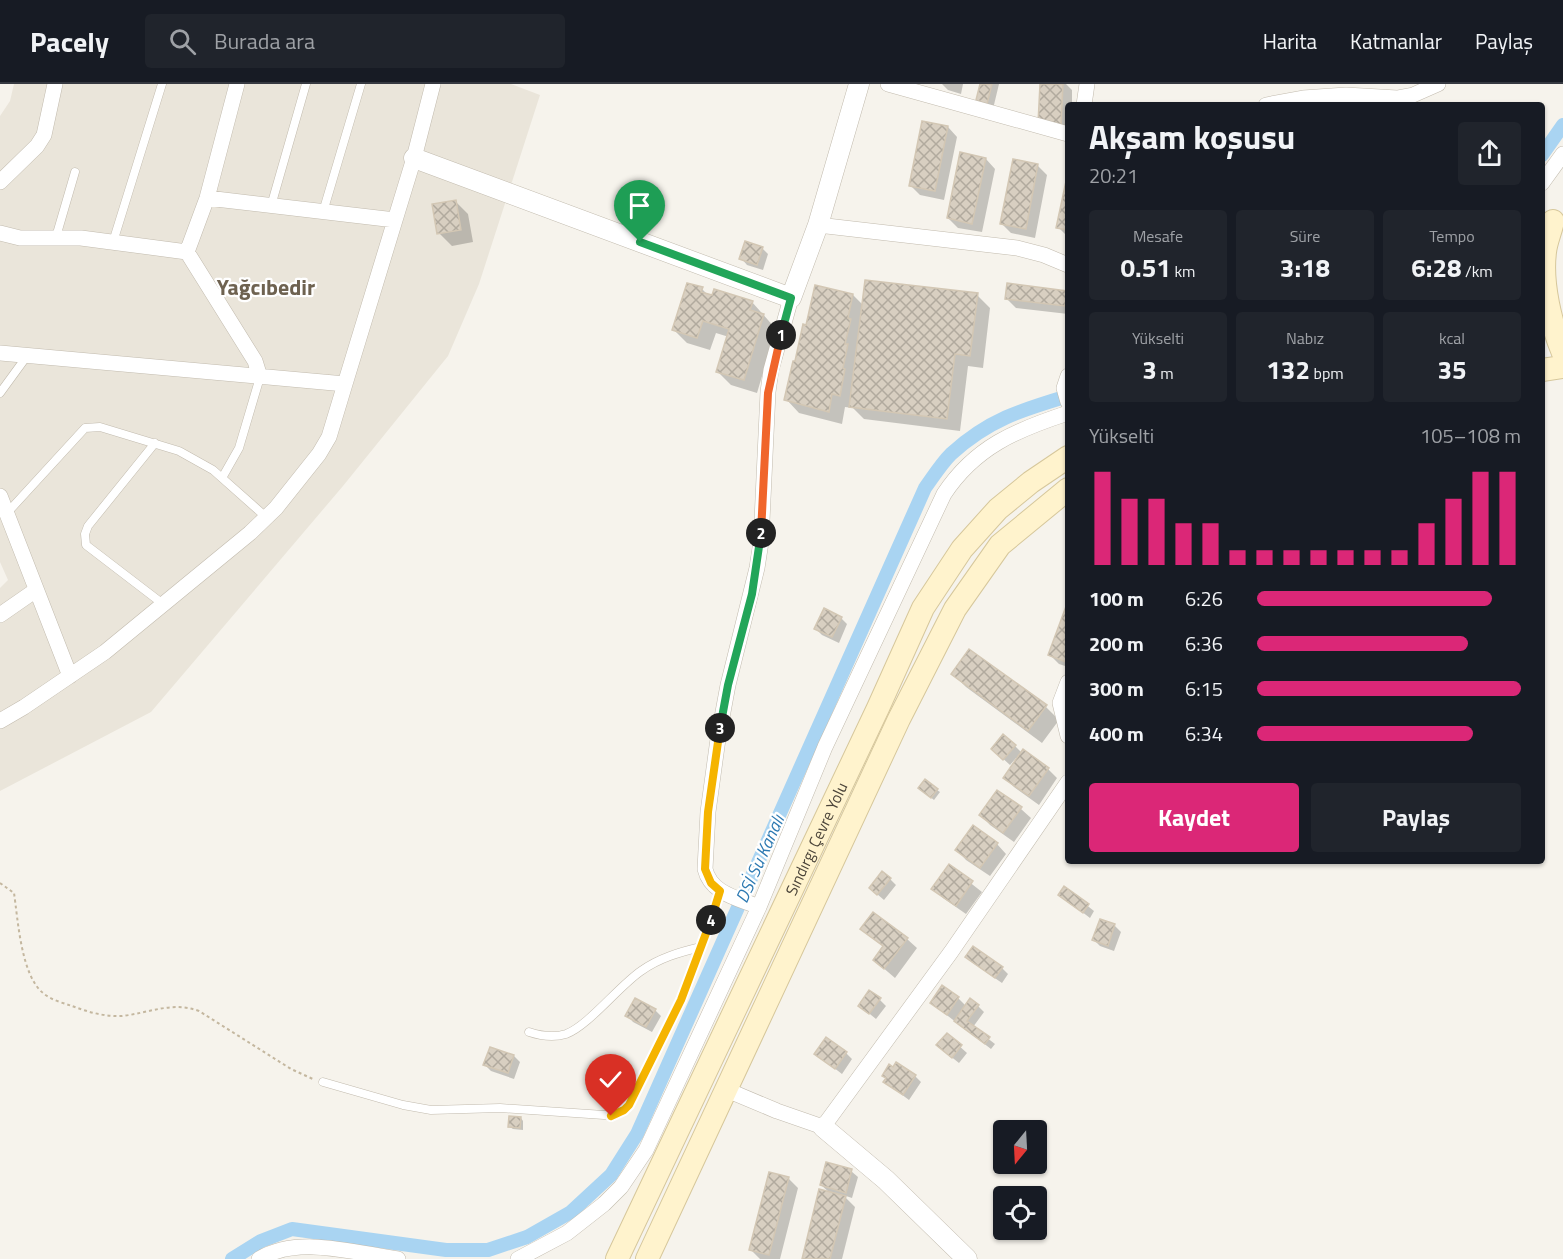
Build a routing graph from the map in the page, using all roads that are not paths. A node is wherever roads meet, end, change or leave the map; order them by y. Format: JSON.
{"nodes":[{"id":1,"x":55,"y":84,"type":"edge"},
{"id":2,"x":162,"y":84,"type":"edge"},
{"id":3,"x":237,"y":84,"type":"edge"},
{"id":4,"x":306,"y":84,"type":"edge"},
{"id":5,"x":361,"y":84,"type":"edge"},
{"id":6,"x":433,"y":84,"type":"edge"},
{"id":7,"x":859,"y":84,"type":"edge"},
{"id":8,"x":888,"y":84,"type":"edge"},
{"id":9,"x":1087,"y":84,"type":"edge"},
{"id":10,"x":1438,"y":84,"type":"edge"},
{"id":11,"x":1381,"y":95,"type":"edge"},
{"id":12,"x":1084,"y":102,"type":"edge"},
{"id":13,"x":1282,"y":102,"type":"edge"},
{"id":14,"x":1065,"y":133,"type":"edge"},
{"id":15,"x":1563,"y":154,"type":"edge"},
{"id":16,"x":414,"y":158,"type":"junction"},
{"id":17,"x":75,"y":172,"type":"dead end"},
{"id":18,"x":1545,"y":179,"type":"edge"},
{"id":19,"x":0,"y":182,"type":"edge"},
{"id":20,"x":207,"y":198,"type":"junction"},
{"id":21,"x":271,"y":206,"type":"junction"},
{"id":22,"x":323,"y":212,"type":"junction"},
{"id":23,"x":395,"y":220,"type":"junction"},
{"id":24,"x":1553,"y":221,"type":"edge"},
{"id":25,"x":818,"y":225,"type":"junction"},
{"id":26,"x":0,"y":233,"type":"edge"},
{"id":27,"x":56,"y":237,"type":"junction"},
{"id":28,"x":113,"y":242,"type":"junction"},
{"id":29,"x":187,"y":252,"type":"junction"},
{"id":30,"x":1065,"y":264,"type":"edge"},
{"id":31,"x":791,"y":298,"type":"junction"},
{"id":32,"x":1552,"y":311,"type":"edge"},
{"id":33,"x":0,"y":353,"type":"edge"},
{"id":34,"x":1563,"y":353,"type":"edge"},
{"id":35,"x":27,"y":356,"type":"junction"},
{"id":36,"x":1563,"y":367,"type":"edge"},
{"id":37,"x":1545,"y":370,"type":"edge"},
{"id":38,"x":260,"y":377,"type":"junction"},
{"id":39,"x":345,"y":384,"type":"junction"},
{"id":40,"x":0,"y":393,"type":"edge"},
{"id":41,"x":1065,"y":414,"type":"edge"},
{"id":42,"x":155,"y":443,"type":"junction"},
{"id":43,"x":1065,"y":459,"type":"edge"},
{"id":44,"x":222,"y":478,"type":"junction"},
{"id":45,"x":1065,"y":491,"type":"edge"},
{"id":46,"x":0,"y":496,"type":"edge"},
{"id":47,"x":7,"y":514,"type":"junction"},
{"id":48,"x":266,"y":518,"type":"junction"},
{"id":49,"x":36,"y":590,"type":"junction"},
{"id":50,"x":163,"y":604,"type":"junction"},
{"id":51,"x":0,"y":615,"type":"edge"},
{"id":52,"x":70,"y":676,"type":"junction"},
{"id":53,"x":1065,"y":690,"type":"edge"},
{"id":54,"x":0,"y":721,"type":"edge"},
{"id":55,"x":1065,"y":724,"type":"edge"},
{"id":56,"x":1065,"y":786,"type":"edge"},
{"id":57,"x":727,"y":894,"type":"junction"},
{"id":58,"x":754,"y":904,"type":"junction"},
{"id":59,"x":702,"y":947,"type":"junction"},
{"id":60,"x":756,"y":966,"type":"junction"},
{"id":61,"x":529,"y":1032,"type":"dead end"},
{"id":62,"x":323,"y":1082,"type":"road end"},
{"id":63,"x":727,"y":1090,"type":"junction"},
{"id":64,"x":823,"y":1127,"type":"junction"},
{"id":65,"x":259,"y":1259,"type":"edge"},
{"id":66,"x":398,"y":1259,"type":"edge"},
{"id":67,"x":518,"y":1259,"type":"edge"},
{"id":68,"x":617,"y":1259,"type":"edge"},
{"id":69,"x":647,"y":1259,"type":"edge"},
{"id":70,"x":967,"y":1259,"type":"edge"}],
"edges":[{"from":1,"to":19,"type":"street"},
{"from":2,"to":28,"type":"lane"},
{"from":3,"to":20,"type":"street"},
{"from":4,"to":21,"type":"lane"},
{"from":5,"to":22,"type":"lane"},
{"from":6,"to":16,"type":"street"},
{"from":7,"to":25,"type":"street"},
{"from":8,"to":14,"type":"street"},
{"from":9,"to":12,"type":"street"},
{"from":10,"to":11,"type":"street"},
{"from":11,"to":13,"type":"street"},
{"from":15,"to":18,"type":"street"},
{"from":16,"to":23,"type":"street"},
{"from":16,"to":31,"type":"street"},
{"from":17,"to":27,"type":"lane"},
{"from":20,"to":21,"type":"street"},
{"from":20,"to":29,"type":"street"},
{"from":21,"to":22,"type":"street"},
{"from":22,"to":23,"type":"street"},
{"from":23,"to":39,"type":"street"},
{"from":24,"to":32,"type":"main road"},
{"from":25,"to":30,"type":"street"},
{"from":25,"to":31,"type":"street"},
{"from":26,"to":27,"type":"street"},
{"from":27,"to":28,"type":"street"},
{"from":28,"to":29,"type":"street"},
{"from":29,"to":38,"type":"street"},
{"from":31,"to":57,"type":"street"},
{"from":32,"to":34,"type":"main road"},
{"from":33,"to":35,"type":"street"},
{"from":35,"to":38,"type":"street"},
{"from":35,"to":40,"type":"lane"},
{"from":36,"to":37,"type":"main road"},
{"from":38,"to":39,"type":"street"},
{"from":38,"to":44,"type":"lane"},
{"from":39,"to":48,"type":"street"},
{"from":41,"to":58,"type":"street"},
{"from":42,"to":44,"type":"lane"},
{"from":42,"to":47,"type":"lane"},
{"from":42,"to":50,"type":"lane"},
{"from":43,"to":60,"type":"main road","name":"Sındırgı Çevre Yolu"},
{"from":44,"to":48,"type":"lane"},
{"from":45,"to":63,"type":"main road","name":"Sındırgı Çevre Yolu"},
{"from":46,"to":47,"type":"street"},
{"from":47,"to":49,"type":"street"},
{"from":48,"to":50,"type":"street"},
{"from":49,"to":51,"type":"street"},
{"from":49,"to":52,"type":"street"},
{"from":50,"to":52,"type":"street"},
{"from":52,"to":54,"type":"street"},
{"from":53,"to":55,"type":"street"},
{"from":56,"to":64,"type":"street"},
{"from":57,"to":58,"type":"street"},
{"from":57,"to":59,"type":"lane"},
{"from":58,"to":67,"type":"street"},
{"from":59,"to":61,"type":"lane"},
{"from":59,"to":62,"type":"lane"},
{"from":60,"to":63,"type":"main road"},
{"from":60,"to":68,"type":"main road","name":"Sındırgı Çevre Yolu"},
{"from":63,"to":64,"type":"street"},
{"from":63,"to":69,"type":"main road","name":"Sındırgı Çevre Yolu"},
{"from":64,"to":70,"type":"street"},
{"from":65,"to":66,"type":"street"}]}
